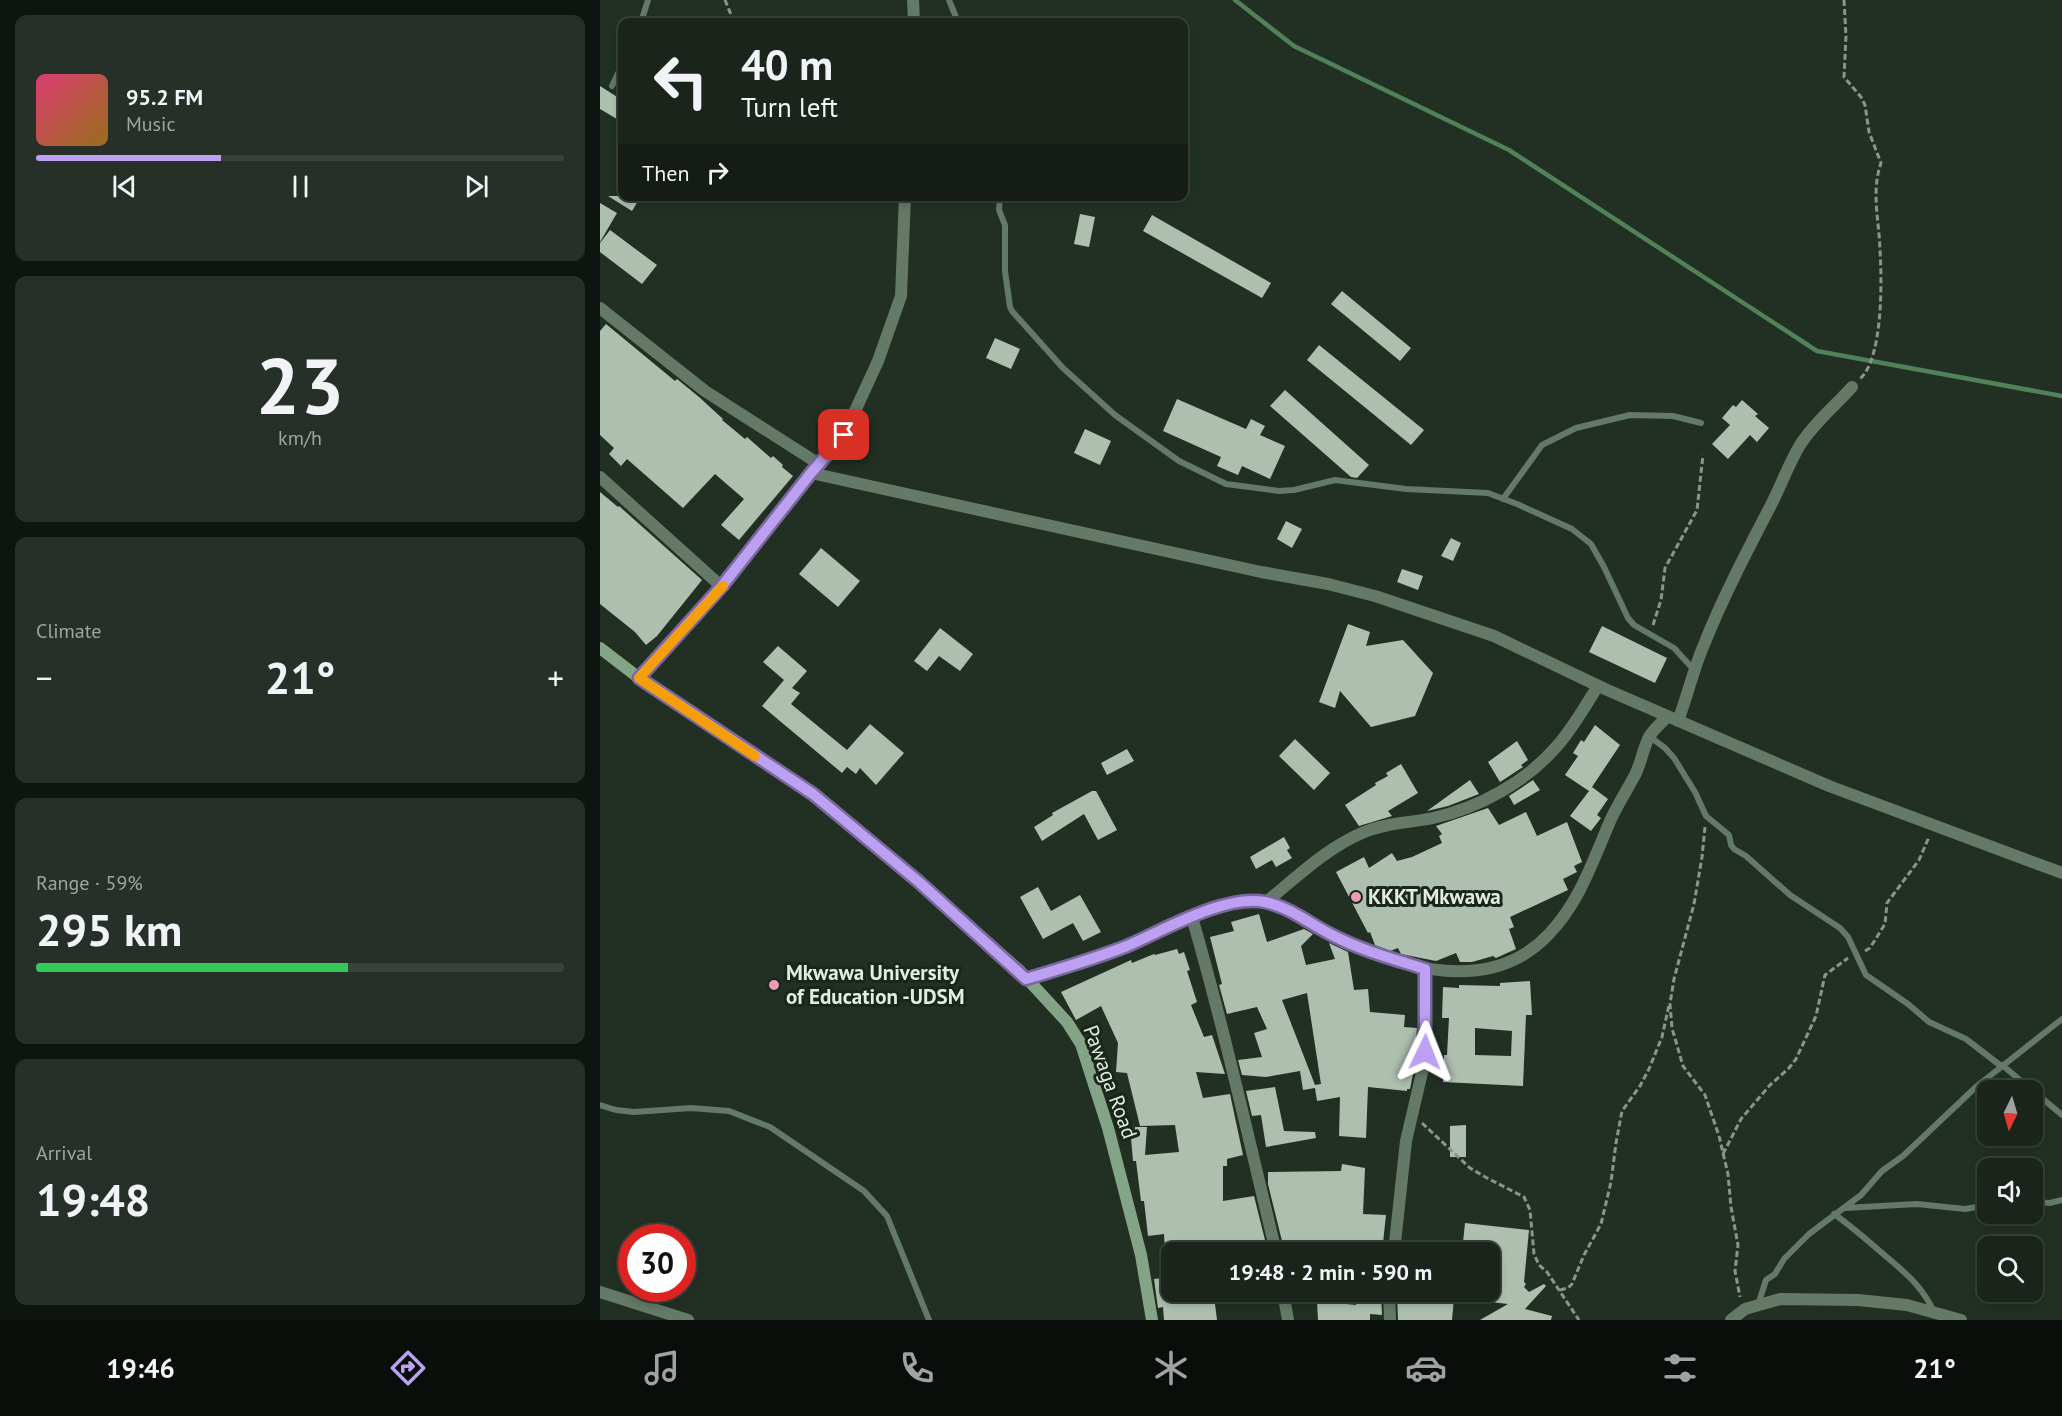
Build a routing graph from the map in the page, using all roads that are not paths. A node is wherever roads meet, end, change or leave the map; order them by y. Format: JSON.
{"nodes":[{"id":1,"x":648,"y":0,"type":"edge"},
{"id":2,"x":913,"y":0,"type":"edge"},
{"id":3,"x":949,"y":0,"type":"edge"},
{"id":4,"x":642,"y":18,"type":"edge"},
{"id":5,"x":914,"y":18,"type":"edge"},
{"id":6,"x":956,"y":18,"type":"edge"},
{"id":7,"x":618,"y":73,"type":"edge"},
{"id":8,"x":612,"y":86,"type":"dead end"},
{"id":9,"x":905,"y":201,"type":"edge"},
{"id":10,"x":1000,"y":201,"type":"edge"},
{"id":11,"x":600,"y":308,"type":"edge"},
{"id":12,"x":1852,"y":387,"type":"road end"},
{"id":13,"x":1701,"y":423,"type":"dead end"},
{"id":14,"x":815,"y":469,"type":"junction"},
{"id":15,"x":600,"y":477,"type":"edge"},
{"id":16,"x":1503,"y":499,"type":"junction"},
{"id":17,"x":722,"y":586,"type":"junction"},
{"id":18,"x":600,"y":648,"type":"edge"},
{"id":19,"x":1695,"y":672,"type":"junction"},
{"id":20,"x":639,"y":678,"type":"junction"},
{"id":21,"x":1598,"y":686,"type":"junction"},
{"id":22,"x":1672,"y":719,"type":"junction"},
{"id":23,"x":1649,"y":736,"type":"junction"},
{"id":24,"x":2062,"y":873,"type":"edge"},
{"id":25,"x":1266,"y":902,"type":"junction"},
{"id":26,"x":1192,"y":917,"type":"junction"},
{"id":27,"x":1425,"y":969,"type":"junction"},
{"id":28,"x":1026,"y":979,"type":"junction"},
{"id":29,"x":2062,"y":1019,"type":"edge"},
{"id":30,"x":2002,"y":1065,"type":"junction"},
{"id":31,"x":600,"y":1105,"type":"edge"},
{"id":32,"x":2062,"y":1115,"type":"edge"},
{"id":33,"x":2062,"y":1200,"type":"edge"},
{"id":34,"x":2043,"y":1203,"type":"edge"},
{"id":35,"x":1977,"y":1208,"type":"edge"},
{"id":36,"x":1842,"y":1209,"type":"junction"},
{"id":37,"x":1834,"y":1214,"type":"junction"},
{"id":38,"x":1274,"y":1242,"type":"edge"},
{"id":39,"x":1395,"y":1242,"type":"edge"},
{"id":40,"x":600,"y":1292,"type":"edge"},
{"id":41,"x":1285,"y":1302,"type":"edge"},
{"id":42,"x":1389,"y":1302,"type":"edge"},
{"id":43,"x":1758,"y":1305,"type":"junction"},
{"id":44,"x":1934,"y":1312,"type":"junction"},
{"id":45,"x":688,"y":1320,"type":"edge"},
{"id":46,"x":929,"y":1320,"type":"edge"},
{"id":47,"x":1152,"y":1320,"type":"edge"},
{"id":48,"x":1288,"y":1320,"type":"edge"},
{"id":49,"x":1390,"y":1320,"type":"edge"},
{"id":50,"x":1731,"y":1320,"type":"edge"},
{"id":51,"x":1962,"y":1320,"type":"edge"}],
"edges":[{"from":1,"to":4,"type":"lane"},
{"from":2,"to":5,"type":"street"},
{"from":3,"to":6,"type":"lane"},
{"from":7,"to":8,"type":"lane"},
{"from":9,"to":14,"type":"street"},
{"from":10,"to":16,"type":"lane"},
{"from":11,"to":14,"type":"street"},
{"from":12,"to":19,"type":"street"},
{"from":13,"to":16,"type":"lane"},
{"from":14,"to":17,"type":"street"},
{"from":14,"to":21,"type":"street"},
{"from":15,"to":17,"type":"street"},
{"from":16,"to":19,"type":"lane"},
{"from":17,"to":20,"type":"street"},
{"from":18,"to":20,"type":"main road","name":"Pawaga Road"},
{"from":19,"to":22,"type":"street"},
{"from":20,"to":28,"type":"main road","name":"Pawaga Road"},
{"from":21,"to":22,"type":"street"},
{"from":21,"to":25,"type":"street"},
{"from":22,"to":23,"type":"street"},
{"from":22,"to":24,"type":"street"},
{"from":23,"to":27,"type":"street"},
{"from":23,"to":30,"type":"lane"},
{"from":25,"to":26,"type":"street"},
{"from":25,"to":27,"type":"street"},
{"from":26,"to":28,"type":"street"},
{"from":26,"to":38,"type":"street"},
{"from":27,"to":39,"type":"street"},
{"from":28,"to":47,"type":"main road","name":"Pawaga Road"},
{"from":29,"to":30,"type":"lane"},
{"from":30,"to":32,"type":"lane"},
{"from":30,"to":36,"type":"lane"},
{"from":31,"to":46,"type":"lane"},
{"from":33,"to":34,"type":"lane"},
{"from":35,"to":36,"type":"lane"},
{"from":36,"to":37,"type":"lane"},
{"from":37,"to":43,"type":"lane"},
{"from":37,"to":44,"type":"lane"},
{"from":40,"to":45,"type":"street"},
{"from":41,"to":48,"type":"street"},
{"from":42,"to":49,"type":"street"},
{"from":43,"to":44,"type":"street"},
{"from":43,"to":50,"type":"street"},
{"from":44,"to":51,"type":"street"}]}
